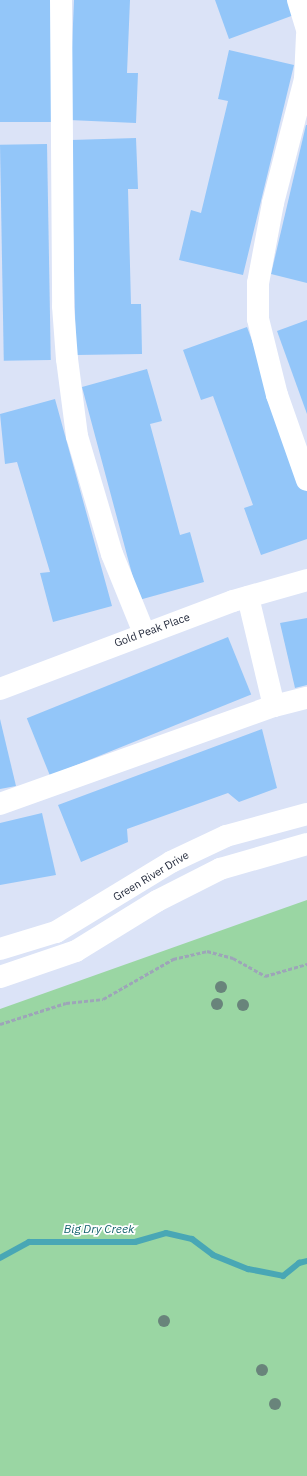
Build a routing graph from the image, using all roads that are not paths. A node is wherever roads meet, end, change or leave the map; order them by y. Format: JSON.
{"nodes":[{"id":1,"x":61,"y":0,"type":"edge"},
{"id":2,"x":298,"y":0,"type":"edge"},
{"id":3,"x":307,"y":29,"type":"edge"},
{"id":4,"x":307,"y":35,"type":"edge"},
{"id":5,"x":307,"y":480,"type":"edge"},
{"id":6,"x":307,"y":580,"type":"edge"},
{"id":7,"x":248,"y":597,"type":"junction"},
{"id":8,"x":144,"y":633,"type":"junction"},
{"id":9,"x":0,"y":689,"type":"edge"},
{"id":10,"x":307,"y":698,"type":"edge"},
{"id":11,"x":274,"y":706,"type":"junction"},
{"id":12,"x":0,"y":804,"type":"edge"},
{"id":13,"x":307,"y":814,"type":"edge"},
{"id":14,"x":307,"y":844,"type":"edge"},
{"id":15,"x":0,"y":949,"type":"edge"},
{"id":16,"x":0,"y":977,"type":"edge"}],
"edges":[{"from":1,"to":8,"type":"street"},
{"from":2,"to":3,"type":"street"},
{"from":4,"to":5,"type":"street"},
{"from":6,"to":7,"type":"street","name":"Gold Peak Place"},
{"from":7,"to":8,"type":"street","name":"Gold Peak Place"},
{"from":7,"to":11,"type":"street"},
{"from":8,"to":9,"type":"street","name":"Gold Peak Place"},
{"from":10,"to":11,"type":"street"},
{"from":11,"to":12,"type":"street"},
{"from":13,"to":15,"type":"street","name":"Green River Drive"},
{"from":14,"to":16,"type":"street"}]}
